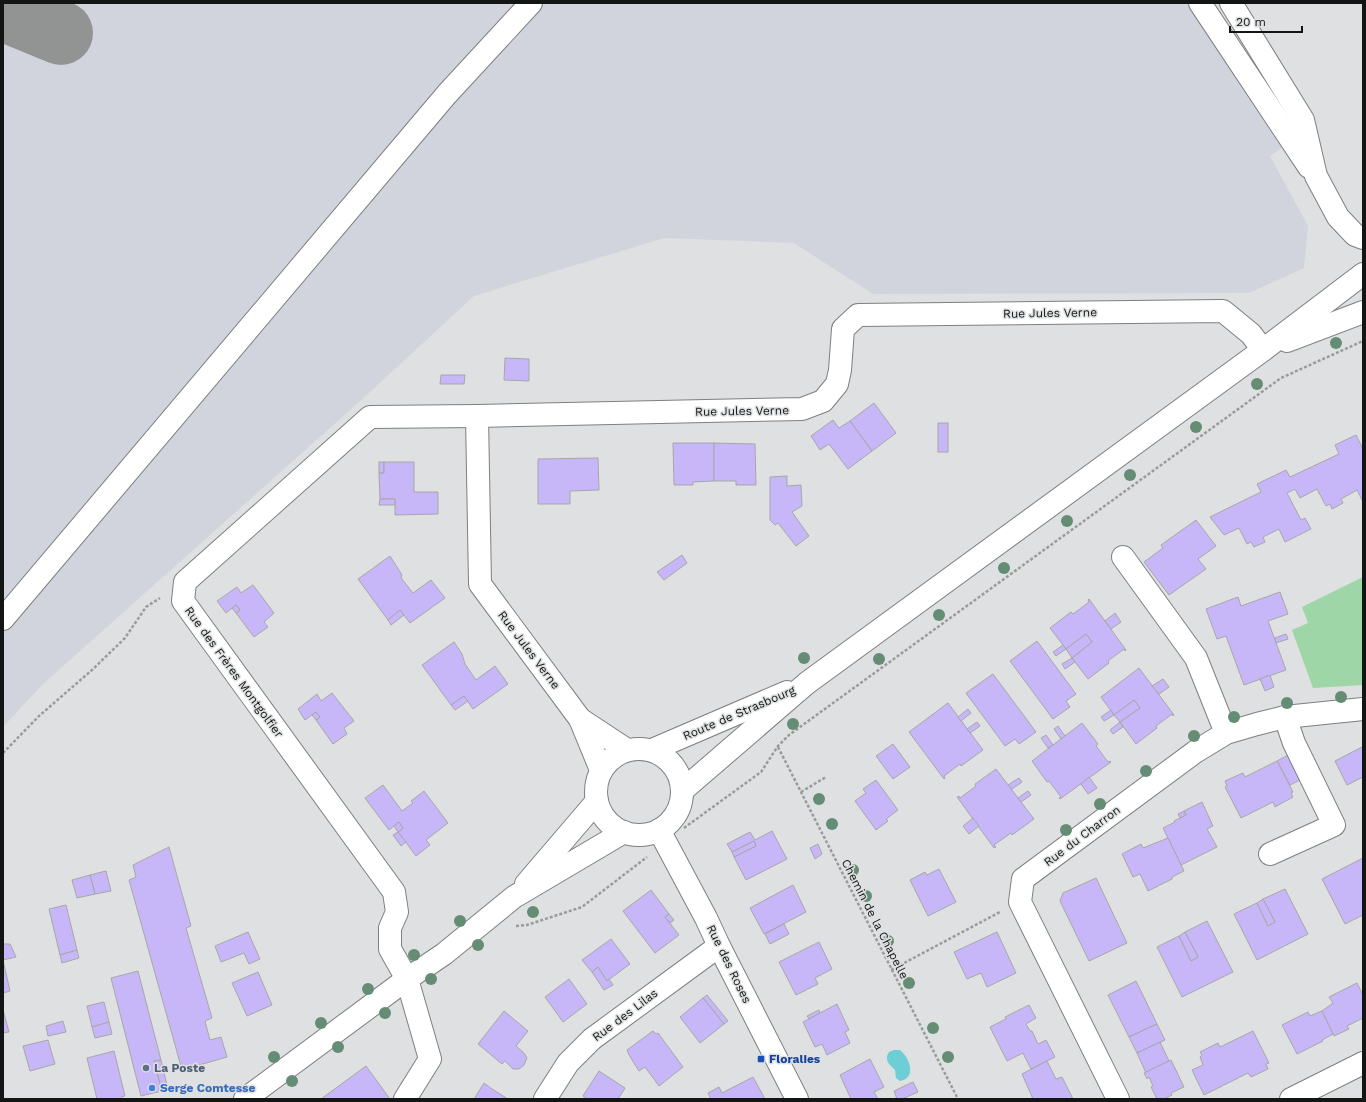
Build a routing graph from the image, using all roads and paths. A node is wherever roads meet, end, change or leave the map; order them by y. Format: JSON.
{"nodes":[{"id":1,"x":531,"y":3,"type":"edge"},
{"id":2,"x":1200,"y":3,"type":"edge"},
{"id":3,"x":1231,"y":3,"type":"edge"},
{"id":4,"x":1316,"y":176,"type":"junction"},
{"id":5,"x":1363,"y":238,"type":"edge"},
{"id":6,"x":1363,"y":274,"type":"edge"},
{"id":7,"x":1363,"y":312,"type":"edge"},
{"id":8,"x":1363,"y":341,"type":"edge"},
{"id":9,"x":1263,"y":350,"type":"junction"},
{"id":10,"x":477,"y":416,"type":"junction"},
{"id":11,"x":1123,"y":557,"type":"dead end"},
{"id":12,"x":185,"y":582,"type":"junction"},
{"id":13,"x":3,"y":619,"type":"edge"},
{"id":14,"x":808,"y":684,"type":"junction"},
{"id":15,"x":1363,"y":709,"type":"edge"},
{"id":16,"x":1285,"y":717,"type":"junction"},
{"id":17,"x":580,"y":719,"type":"junction"},
{"id":18,"x":1226,"y":733,"type":"junction"},
{"id":19,"x":778,"y":746,"type":"junction"},
{"id":20,"x":627,"y":750,"type":"junction"},
{"id":21,"x":652,"y":750,"type":"junction"},
{"id":22,"x":3,"y":753,"type":"edge"},
{"id":23,"x":601,"y":770,"type":"junction"},
{"id":24,"x":826,"y":777,"type":"dead end"},
{"id":25,"x":683,"y":790,"type":"junction"},
{"id":26,"x":801,"y":792,"type":"junction"},
{"id":27,"x":597,"y":801,"type":"junction"},
{"id":28,"x":624,"y":832,"type":"junction"},
{"id":29,"x":662,"y":836,"type":"junction"},
{"id":30,"x":1270,"y":854,"type":"dead end"},
{"id":31,"x":514,"y":897,"type":"junction"},
{"id":32,"x":1020,"y":902,"type":"junction"},
{"id":33,"x":511,"y":927,"type":"dead end"},
{"id":34,"x":719,"y":946,"type":"junction"},
{"id":35,"x":891,"y":970,"type":"junction"},
{"id":36,"x":407,"y":979,"type":"junction"},
{"id":37,"x":1363,"y":1063,"type":"edge"},
{"id":38,"x":245,"y":1099,"type":"edge"},
{"id":39,"x":405,"y":1099,"type":"edge"},
{"id":40,"x":545,"y":1099,"type":"edge"},
{"id":41,"x":797,"y":1099,"type":"edge"},
{"id":42,"x":958,"y":1099,"type":"edge"},
{"id":43,"x":1118,"y":1099,"type":"edge"},
{"id":44,"x":1291,"y":1099,"type":"edge"}],
"edges":[{"from":1,"to":13,"type":"street"},
{"from":2,"to":4,"type":"street"},
{"from":3,"to":4,"type":"street"},
{"from":4,"to":5,"type":"street"},
{"from":6,"to":9,"type":"street"},
{"from":7,"to":9,"type":"street"},
{"from":8,"to":19,"type":"path"},
{"from":9,"to":10,"type":"street","name":"Rue Jules Verne"},
{"from":9,"to":14,"type":"street"},
{"from":10,"to":12,"type":"street"},
{"from":10,"to":17,"type":"street","name":"Rue Jules Verne"},
{"from":11,"to":18,"type":"street"},
{"from":12,"to":22,"type":"path"},
{"from":12,"to":36,"type":"street","name":"Rue des Frères Montgolfier"},
{"from":14,"to":21,"type":"street","name":"Route de Strasbourg"},
{"from":14,"to":25,"type":"street","name":"Route de Strasbourg"},
{"from":15,"to":16,"type":"street","name":"Rue du Charron"},
{"from":16,"to":18,"type":"street","name":"Rue du Charron"},
{"from":16,"to":30,"type":"street"},
{"from":17,"to":20,"type":"street","name":"Rue Jules Verne"},
{"from":17,"to":23,"type":"street","name":"Rue Jules Verne"},
{"from":18,"to":32,"type":"street","name":"Rue du Charron"},
{"from":19,"to":26,"type":"path","name":"Chemin de la Chapelle"},
{"from":19,"to":29,"type":"path"},
{"from":20,"to":21,"type":"street"},
{"from":20,"to":23,"type":"street"},
{"from":21,"to":25,"type":"street"},
{"from":23,"to":27,"type":"street"},
{"from":24,"to":26,"type":"path"},
{"from":25,"to":29,"type":"street"},
{"from":26,"to":35,"type":"path","name":"Chemin de la Chapelle"},
{"from":27,"to":28,"type":"street"},
{"from":27,"to":31,"type":"street"},
{"from":28,"to":29,"type":"street"},
{"from":28,"to":31,"type":"street"},
{"from":29,"to":33,"type":"path"},
{"from":29,"to":34,"type":"street","name":"Rue des Roses"},
{"from":31,"to":36,"type":"street"},
{"from":32,"to":35,"type":"path"},
{"from":32,"to":43,"type":"street"},
{"from":34,"to":40,"type":"street","name":"Rue des Lilas"},
{"from":34,"to":41,"type":"street","name":"Rue des Roses"},
{"from":35,"to":42,"type":"path","name":"Chemin de la Chapelle"},
{"from":36,"to":38,"type":"street"},
{"from":36,"to":39,"type":"street","name":"Rue des Frères Montgolfier"},
{"from":37,"to":44,"type":"street"}]}
